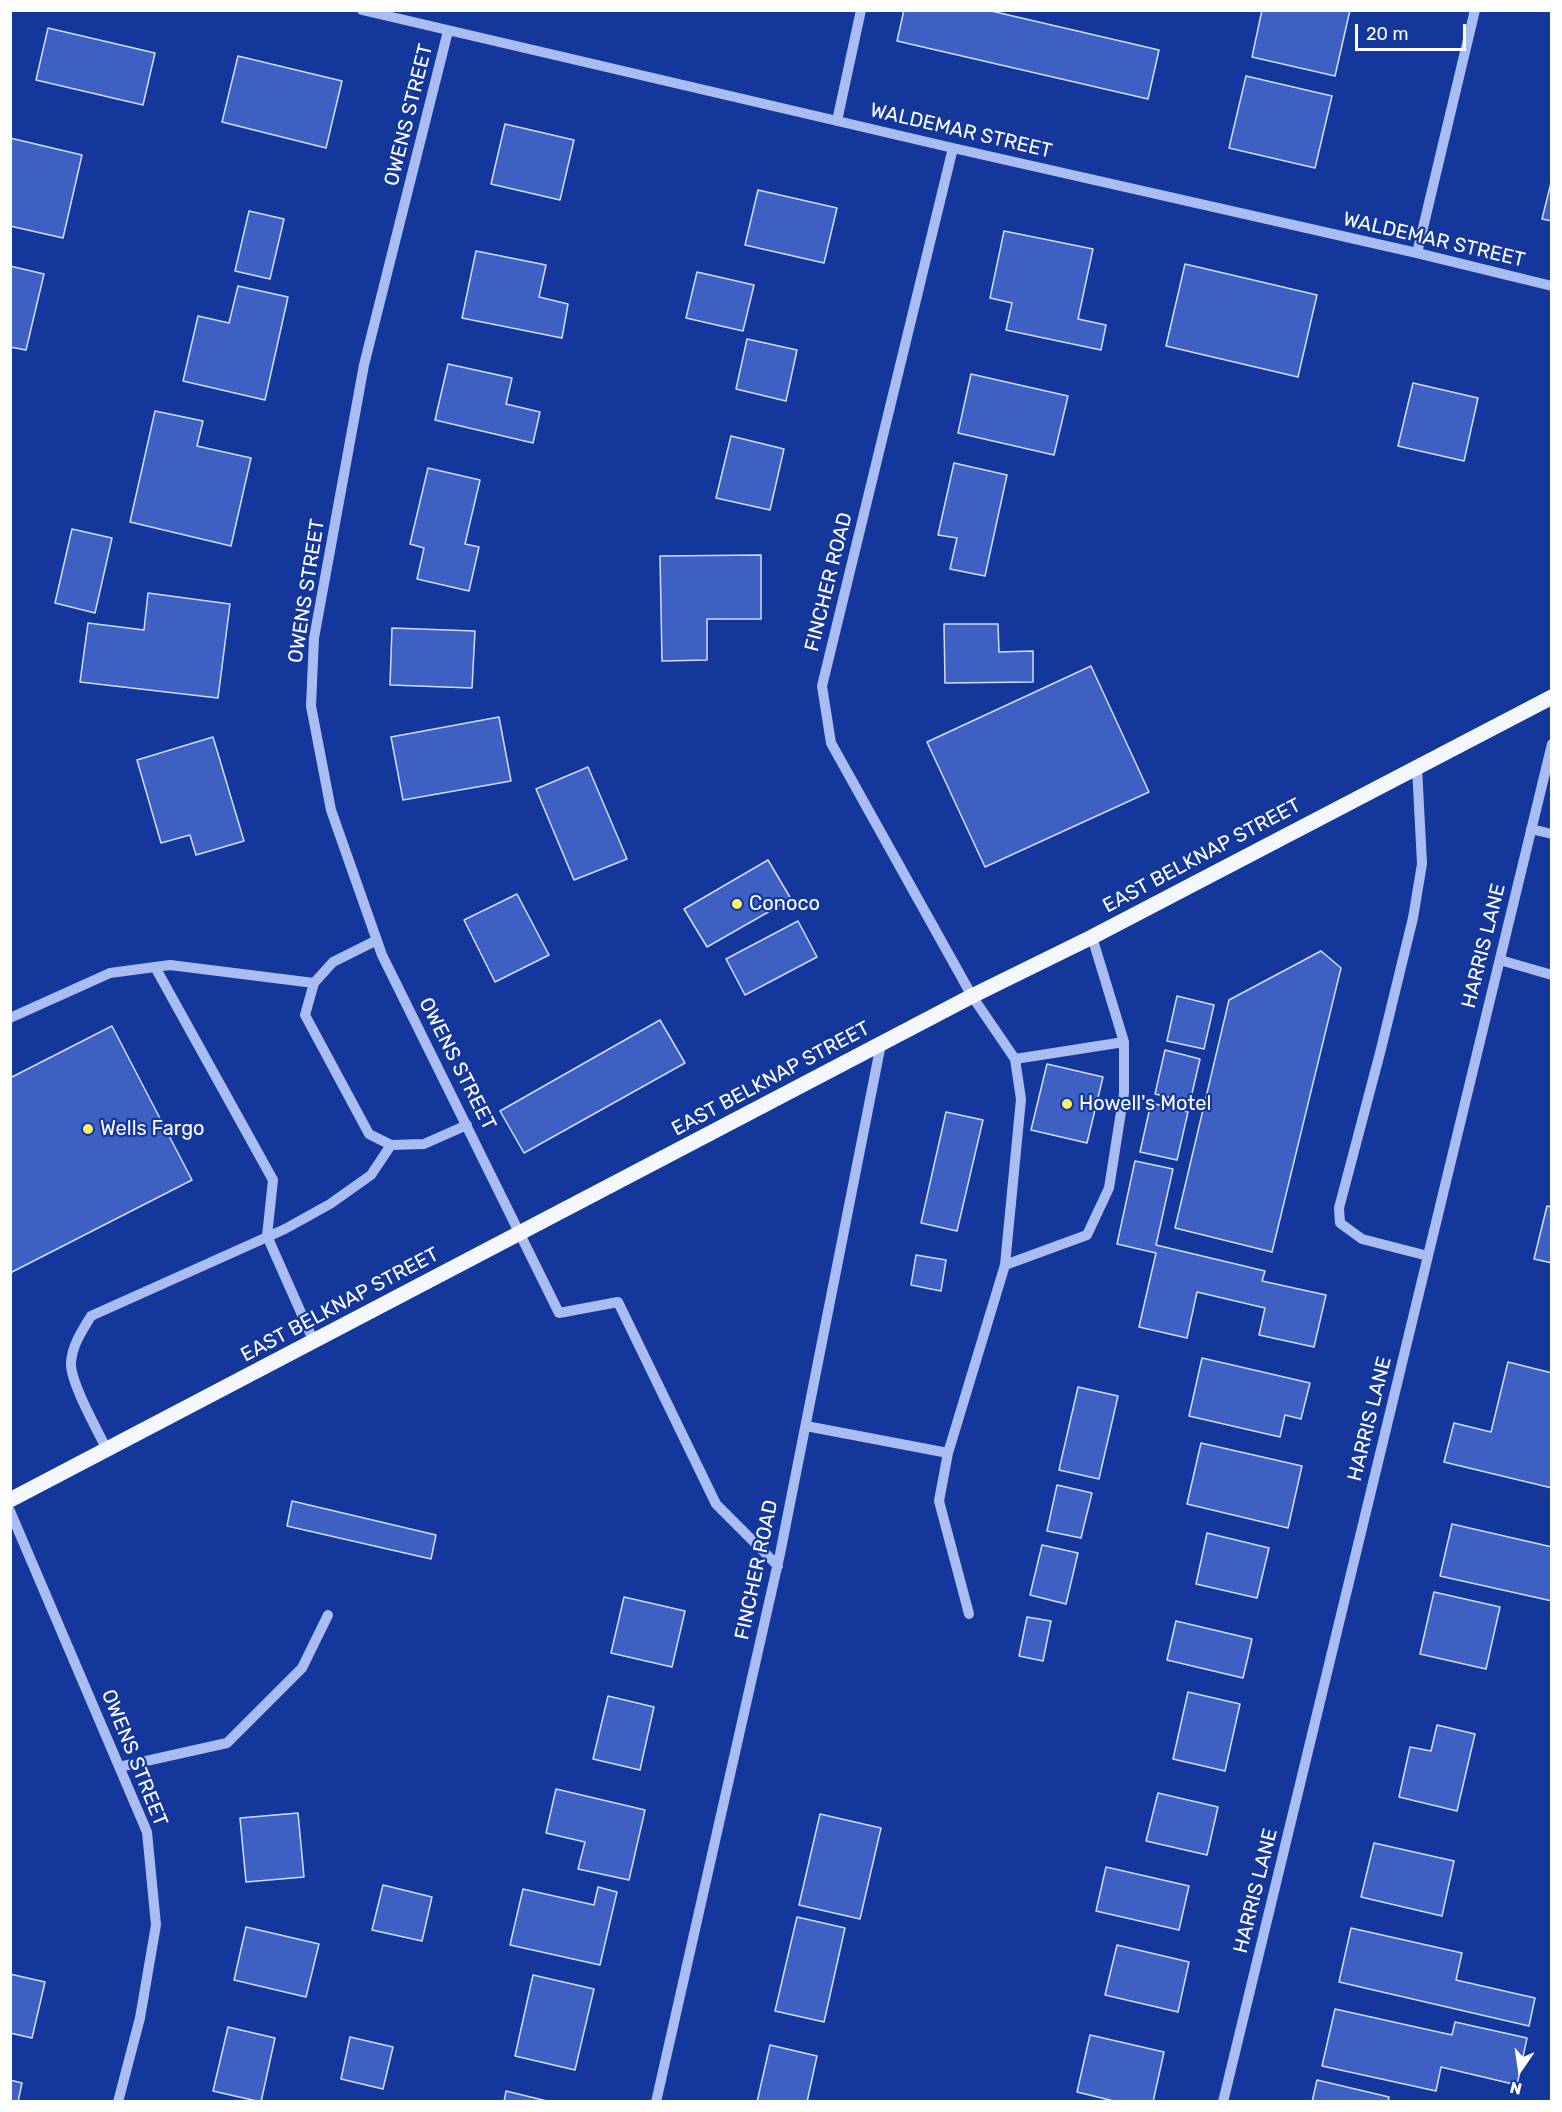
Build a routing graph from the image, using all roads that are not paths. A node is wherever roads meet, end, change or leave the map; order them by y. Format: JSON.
{"nodes":[{"id":1,"x":362,"y":10,"type":"edge"},
{"id":2,"x":861,"y":10,"type":"edge"},
{"id":3,"x":1475,"y":10,"type":"edge"},
{"id":4,"x":448,"y":31,"type":"junction"},
{"id":5,"x":837,"y":121,"type":"junction"},
{"id":6,"x":953,"y":148,"type":"junction"},
{"id":7,"x":1417,"y":254,"type":"junction"},
{"id":8,"x":1551,"y":286,"type":"edge"},
{"id":9,"x":1551,"y":697,"type":"edge"},
{"id":10,"x":1551,"y":744,"type":"edge"},
{"id":11,"x":1417,"y":767,"type":"junction"},
{"id":12,"x":1531,"y":829,"type":"junction"},
{"id":13,"x":1551,"y":834,"type":"edge"},
{"id":14,"x":1092,"y":937,"type":"junction"},
{"id":15,"x":376,"y":940,"type":"junction"},
{"id":16,"x":1500,"y":960,"type":"junction"},
{"id":17,"x":155,"y":967,"type":"junction"},
{"id":18,"x":1551,"y":975,"type":"edge"},
{"id":19,"x":314,"y":983,"type":"junction"},
{"id":20,"x":972,"y":996,"type":"junction"},
{"id":21,"x":10,"y":1018,"type":"edge"},
{"id":22,"x":1124,"y":1042,"type":"junction"},
{"id":23,"x":881,"y":1044,"type":"junction"},
{"id":24,"x":1015,"y":1059,"type":"junction"},
{"id":25,"x":467,"y":1125,"type":"junction"},
{"id":26,"x":391,"y":1145,"type":"junction"},
{"id":27,"x":522,"y":1234,"type":"junction"},
{"id":28,"x":267,"y":1236,"type":"junction"},
{"id":29,"x":1428,"y":1256,"type":"junction"},
{"id":30,"x":1005,"y":1265,"type":"junction"},
{"id":31,"x":314,"y":1342,"type":"junction"},
{"id":32,"x":806,"y":1426,"type":"junction"},
{"id":33,"x":107,"y":1450,"type":"junction"},
{"id":34,"x":948,"y":1453,"type":"junction"},
{"id":35,"x":10,"y":1500,"type":"edge"},
{"id":36,"x":10,"y":1511,"type":"edge"},
{"id":37,"x":778,"y":1566,"type":"junction"},
{"id":38,"x":969,"y":1614,"type":"dead end"},
{"id":39,"x":328,"y":1615,"type":"dead end"},
{"id":40,"x":119,"y":1767,"type":"junction"},
{"id":41,"x":118,"y":2102,"type":"edge"},
{"id":42,"x":656,"y":2102,"type":"edge"},
{"id":43,"x":1223,"y":2102,"type":"edge"}],
"edges":[{"from":1,"to":4,"type":"street","name":"WALDEMAR STREET"},
{"from":2,"to":5,"type":"street"},
{"from":3,"to":7,"type":"street"},
{"from":4,"to":5,"type":"street","name":"WALDEMAR STREET"},
{"from":4,"to":15,"type":"street","name":"OWENS STREET"},
{"from":5,"to":6,"type":"street","name":"WALDEMAR STREET"},
{"from":6,"to":7,"type":"street","name":"WALDEMAR STREET"},
{"from":6,"to":20,"type":"street","name":"FINCHER ROAD"},
{"from":7,"to":8,"type":"street","name":"WALDEMAR STREET"},
{"from":9,"to":11,"type":"main road","name":"EAST BELKNAP STREET"},
{"from":10,"to":12,"type":"street","name":"HARRIS LANE"},
{"from":11,"to":14,"type":"main road","name":"EAST BELKNAP STREET"},
{"from":11,"to":29,"type":"street"},
{"from":12,"to":13,"type":"street"},
{"from":12,"to":16,"type":"street","name":"HARRIS LANE"},
{"from":14,"to":20,"type":"main road","name":"EAST BELKNAP STREET"},
{"from":14,"to":22,"type":"street"},
{"from":15,"to":19,"type":"street"},
{"from":15,"to":25,"type":"street","name":"OWENS STREET"},
{"from":16,"to":18,"type":"street"},
{"from":16,"to":29,"type":"street","name":"HARRIS LANE"},
{"from":17,"to":19,"type":"street"},
{"from":17,"to":21,"type":"street"},
{"from":17,"to":28,"type":"street"},
{"from":19,"to":26,"type":"street"},
{"from":20,"to":23,"type":"main road","name":"EAST BELKNAP STREET"},
{"from":20,"to":24,"type":"street","name":"FINCHER ROAD"},
{"from":22,"to":24,"type":"street"},
{"from":22,"to":30,"type":"street"},
{"from":23,"to":27,"type":"main road","name":"EAST BELKNAP STREET"},
{"from":23,"to":32,"type":"street","name":"FINCHER ROAD"},
{"from":24,"to":30,"type":"street"},
{"from":25,"to":26,"type":"street"},
{"from":25,"to":27,"type":"street","name":"OWENS STREET"},
{"from":26,"to":28,"type":"street"},
{"from":27,"to":31,"type":"main road","name":"EAST BELKNAP STREET"},
{"from":27,"to":37,"type":"street","name":"OWENS STREET"},
{"from":28,"to":31,"type":"street"},
{"from":28,"to":33,"type":"street"},
{"from":29,"to":43,"type":"street","name":"HARRIS LANE"},
{"from":30,"to":34,"type":"street"},
{"from":31,"to":33,"type":"main road","name":"EAST BELKNAP STREET"},
{"from":32,"to":34,"type":"street"},
{"from":32,"to":37,"type":"street","name":"FINCHER ROAD"},
{"from":33,"to":35,"type":"main road","name":"EAST BELKNAP STREET"},
{"from":34,"to":38,"type":"street"},
{"from":36,"to":40,"type":"street","name":"OWENS STREET"},
{"from":37,"to":42,"type":"street","name":"FINCHER ROAD"},
{"from":39,"to":40,"type":"street"},
{"from":40,"to":41,"type":"street","name":"OWENS STREET"}]}
